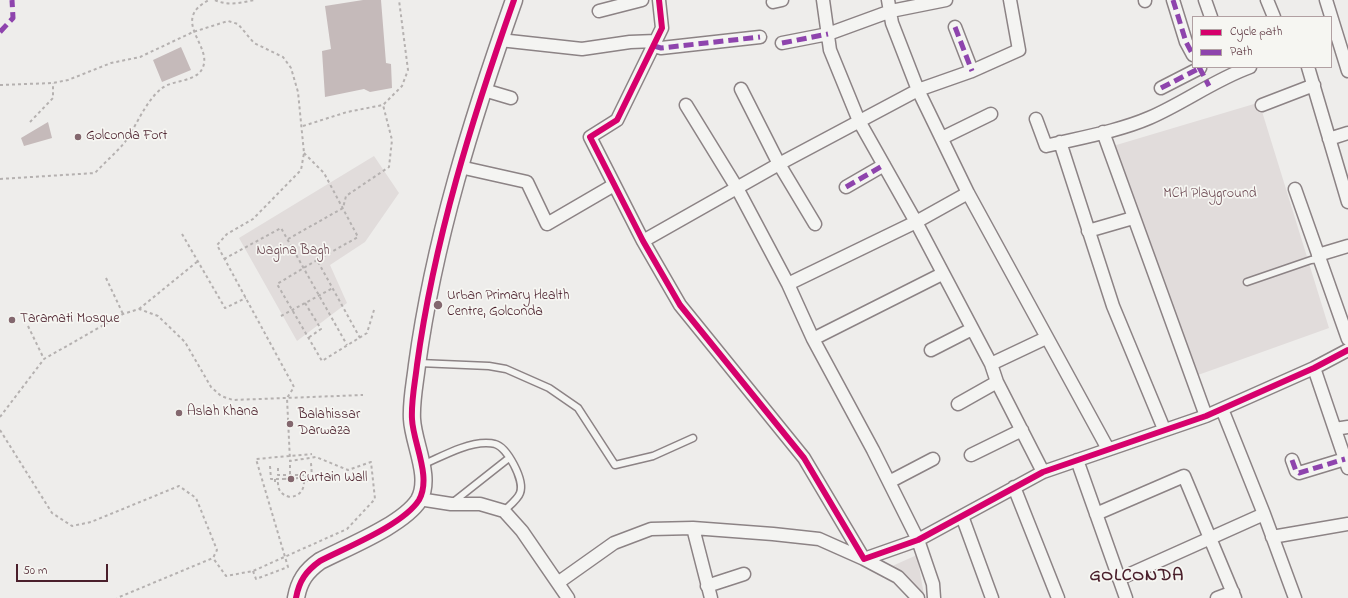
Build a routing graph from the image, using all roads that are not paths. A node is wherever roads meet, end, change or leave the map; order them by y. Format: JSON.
{"nodes":[{"id":1,"x":514,"y":0,"type":"edge"},
{"id":2,"x":642,"y":0,"type":"edge"},
{"id":3,"x":659,"y":0,"type":"edge"},
{"id":4,"x":823,"y":0,"type":"edge"},
{"id":5,"x":946,"y":0,"type":"edge"},
{"id":6,"x":1010,"y":0,"type":"edge"},
{"id":7,"x":1172,"y":0,"type":"edge"},
{"id":8,"x":1205,"y":0,"type":"edge"},
{"id":9,"x":1267,"y":0,"type":"edge"},
{"id":10,"x":1326,"y":0,"type":"edge"},
{"id":11,"x":890,"y":5,"type":"edge"},
{"id":12,"x":599,"y":11,"type":"dead end"},
{"id":13,"x":1211,"y":16,"type":"edge"},
{"id":14,"x":1274,"y":16,"type":"edge"},
{"id":15,"x":955,"y":27,"type":"dead end"},
{"id":16,"x":828,"y":34,"type":"junction"},
{"id":17,"x":1339,"y":34,"type":"edge"},
{"id":18,"x":760,"y":37,"type":"dead end"},
{"id":19,"x":500,"y":40,"type":"junction"},
{"id":20,"x":782,"y":43,"type":"dead end"},
{"id":21,"x":655,"y":44,"type":"junction"},
{"id":22,"x":1192,"y":53,"type":"edge"},
{"id":23,"x":1199,"y":68,"type":"edge"},
{"id":24,"x":1243,"y":68,"type":"edge"},
{"id":25,"x":1308,"y":68,"type":"edge"},
{"id":26,"x":1230,"y":70,"type":"edge"},
{"id":27,"x":972,"y":71,"type":"junction"},
{"id":28,"x":1348,"y":71,"type":"edge"},
{"id":29,"x":1314,"y":85,"type":"junction"},
{"id":30,"x":1209,"y":86,"type":"junction"},
{"id":31,"x":1161,"y":88,"type":"dead end"},
{"id":32,"x":741,"y":89,"type":"dead end"},
{"id":33,"x":484,"y":90,"type":"junction"},
{"id":34,"x":918,"y":90,"type":"junction"},
{"id":35,"x":511,"y":98,"type":"dead end"},
{"id":36,"x":686,"y":105,"type":"dead end"},
{"id":37,"x":1262,"y":105,"type":"dead end"},
{"id":38,"x":991,"y":114,"type":"dead end"},
{"id":39,"x":1036,"y":119,"type":"dead end"},
{"id":40,"x":859,"y":121,"type":"junction"},
{"id":41,"x":1103,"y":132,"type":"junction"},
{"id":42,"x":1348,"y":133,"type":"edge"},
{"id":43,"x":942,"y":138,"type":"junction"},
{"id":44,"x":1329,"y":139,"type":"junction"},
{"id":45,"x":1060,"y":142,"type":"junction"},
{"id":46,"x":779,"y":164,"type":"junction"},
{"id":47,"x":884,"y":165,"type":"junction"},
{"id":48,"x":460,"y":168,"type":"junction"},
{"id":49,"x":614,"y":185,"type":"junction"},
{"id":50,"x":846,"y":187,"type":"dead end"},
{"id":51,"x":737,"y":188,"type":"junction"},
{"id":52,"x":1295,"y":189,"type":"dead end"},
{"id":53,"x":968,"y":193,"type":"junction"},
{"id":54,"x":1348,"y":202,"type":"edge"},
{"id":55,"x":1134,"y":218,"type":"junction"},
{"id":56,"x":916,"y":222,"type":"junction"},
{"id":57,"x":815,"y":224,"type":"dead end"},
{"id":58,"x":1088,"y":231,"type":"junction"},
{"id":59,"x":643,"y":241,"type":"junction"},
{"id":60,"x":1348,"y":246,"type":"edge"},
{"id":61,"x":1318,"y":257,"type":"junction"},
{"id":62,"x":942,"y":274,"type":"junction"},
{"id":63,"x":1247,"y":282,"type":"dead end"},
{"id":64,"x":788,"y":284,"type":"junction"},
{"id":65,"x":972,"y":329,"type":"junction"},
{"id":66,"x":1046,"y":338,"type":"junction"},
{"id":67,"x":813,"y":339,"type":"junction"},
{"id":68,"x":1348,"y":339,"type":"edge"},
{"id":69,"x":931,"y":350,"type":"dead end"},
{"id":70,"x":1348,"y":350,"type":"edge"},
{"id":71,"x":417,"y":363,"type":"junction"},
{"id":72,"x":991,"y":364,"type":"junction"},
{"id":73,"x":1314,"y":368,"type":"junction"},
{"id":74,"x":997,"y":382,"type":"junction"},
{"id":75,"x":958,"y":404,"type":"dead end"},
{"id":76,"x":1222,"y":409,"type":"junction"},
{"id":77,"x":1206,"y":416,"type":"junction"},
{"id":78,"x":1348,"y":426,"type":"edge"},
{"id":79,"x":1164,"y":429,"type":"junction"},
{"id":80,"x":1335,"y":429,"type":"junction"},
{"id":81,"x":1022,"y":430,"type":"junction"},
{"id":82,"x":693,"y":438,"type":"dead end"},
{"id":83,"x":1108,"y":449,"type":"junction"},
{"id":84,"x":971,"y":455,"type":"dead end"},
{"id":85,"x":509,"y":458,"type":"junction"},
{"id":86,"x":933,"y":459,"type":"dead end"},
{"id":87,"x":1077,"y":460,"type":"junction"},
{"id":88,"x":1292,"y":460,"type":"dead end"},
{"id":89,"x":1347,"y":464,"type":"edge"},
{"id":90,"x":422,"y":465,"type":"junction"},
{"id":91,"x":1043,"y":472,"type":"junction"},
{"id":92,"x":889,"y":482,"type":"junction"},
{"id":93,"x":1014,"y":487,"type":"junction"},
{"id":94,"x":419,"y":499,"type":"junction"},
{"id":95,"x":451,"y":504,"type":"junction"},
{"id":96,"x":504,"y":511,"type":"junction"},
{"id":97,"x":1096,"y":514,"type":"junction"},
{"id":98,"x":1264,"y":514,"type":"junction"},
{"id":99,"x":962,"y":516,"type":"junction"},
{"id":100,"x":1348,"y":524,"type":"edge"},
{"id":101,"x":693,"y":528,"type":"junction"},
{"id":102,"x":1272,"y":537,"type":"junction"},
{"id":103,"x":1209,"y":538,"type":"junction"},
{"id":104,"x":918,"y":540,"type":"junction"},
{"id":105,"x":864,"y":559,"type":"junction"},
{"id":106,"x":744,"y":574,"type":"dead end"},
{"id":107,"x":1119,"y":579,"type":"junction"},
{"id":108,"x":559,"y":582,"type":"junction"},
{"id":109,"x":707,"y":586,"type":"junction"},
{"id":110,"x":1234,"y":595,"type":"edge"},
{"id":111,"x":296,"y":598,"type":"edge"},
{"id":112,"x":568,"y":598,"type":"edge"},
{"id":113,"x":711,"y":598,"type":"edge"},
{"id":114,"x":918,"y":598,"type":"edge"},
{"id":115,"x":934,"y":598,"type":"edge"},
{"id":116,"x":992,"y":598,"type":"edge"},
{"id":117,"x":1058,"y":598,"type":"edge"},
{"id":118,"x":1126,"y":598,"type":"edge"},
{"id":119,"x":1217,"y":598,"type":"edge"},
{"id":120,"x":1295,"y":598,"type":"edge"}],
"edges":[{"from":1,"to":19,"type":"street"},
{"from":2,"to":12,"type":"street"},
{"from":3,"to":21,"type":"street"},
{"from":4,"to":16,"type":"street"},
{"from":5,"to":11,"type":"street"},
{"from":6,"to":27,"type":"street"},
{"from":7,"to":22,"type":"street"},
{"from":8,"to":13,"type":"street"},
{"from":9,"to":14,"type":"street"},
{"from":10,"to":17,"type":"street"},
{"from":11,"to":16,"type":"street"},
{"from":11,"to":34,"type":"street"},
{"from":15,"to":27,"type":"street"},
{"from":16,"to":20,"type":"street"},
{"from":16,"to":40,"type":"street"},
{"from":17,"to":28,"type":"street"},
{"from":18,"to":21,"type":"street"},
{"from":19,"to":21,"type":"street"},
{"from":19,"to":33,"type":"street"},
{"from":21,"to":49,"type":"street"},
{"from":23,"to":30,"type":"street"},
{"from":23,"to":31,"type":"street"},
{"from":24,"to":26,"type":"street"},
{"from":25,"to":29,"type":"street"},
{"from":26,"to":30,"type":"street"},
{"from":27,"to":34,"type":"street"},
{"from":29,"to":37,"type":"street"},
{"from":29,"to":44,"type":"street"},
{"from":30,"to":41,"type":"street"},
{"from":32,"to":46,"type":"street"},
{"from":33,"to":35,"type":"street"},
{"from":33,"to":48,"type":"street"},
{"from":34,"to":40,"type":"street"},
{"from":34,"to":43,"type":"street"},
{"from":36,"to":51,"type":"street"},
{"from":38,"to":43,"type":"street"},
{"from":39,"to":45,"type":"street"},
{"from":40,"to":46,"type":"street"},
{"from":40,"to":47,"type":"street"},
{"from":41,"to":45,"type":"street"},
{"from":41,"to":55,"type":"street"},
{"from":42,"to":44,"type":"street"},
{"from":43,"to":53,"type":"street"},
{"from":44,"to":54,"type":"street"},
{"from":45,"to":58,"type":"street"},
{"from":46,"to":51,"type":"street"},
{"from":46,"to":57,"type":"street"},
{"from":47,"to":50,"type":"street"},
{"from":47,"to":56,"type":"street"},
{"from":48,"to":49,"type":"street"},
{"from":48,"to":71,"type":"street"},
{"from":49,"to":59,"type":"street"},
{"from":51,"to":59,"type":"street"},
{"from":51,"to":64,"type":"street"},
{"from":52,"to":61,"type":"street"},
{"from":53,"to":56,"type":"street"},
{"from":53,"to":66,"type":"street"},
{"from":55,"to":58,"type":"street"},
{"from":55,"to":77,"type":"street"},
{"from":56,"to":62,"type":"street"},
{"from":56,"to":64,"type":"street"},
{"from":58,"to":79,"type":"street"},
{"from":59,"to":105,"type":"street"},
{"from":60,"to":61,"type":"street"},
{"from":61,"to":63,"type":"lane"},
{"from":61,"to":68,"type":"street"},
{"from":62,"to":65,"type":"street"},
{"from":62,"to":67,"type":"street"},
{"from":64,"to":67,"type":"street"},
{"from":65,"to":69,"type":"street"},
{"from":65,"to":72,"type":"street"},
{"from":66,"to":72,"type":"street"},
{"from":66,"to":83,"type":"street"},
{"from":67,"to":92,"type":"street"},
{"from":70,"to":73,"type":"street"},
{"from":71,"to":82,"type":"lane"},
{"from":71,"to":90,"type":"street"},
{"from":72,"to":74,"type":"street"},
{"from":73,"to":76,"type":"street"},
{"from":73,"to":80,"type":"street"},
{"from":74,"to":75,"type":"street"},
{"from":74,"to":81,"type":"street"},
{"from":76,"to":77,"type":"street"},
{"from":76,"to":98,"type":"street"},
{"from":77,"to":79,"type":"street"},
{"from":78,"to":80,"type":"street"},
{"from":79,"to":83,"type":"street"},
{"from":80,"to":89,"type":"street"},
{"from":81,"to":84,"type":"street"},
{"from":81,"to":91,"type":"street"},
{"from":83,"to":87,"type":"street"},
{"from":85,"to":90,"type":"lane"},
{"from":85,"to":95,"type":"lane"},
{"from":85,"to":96,"type":"lane"},
{"from":86,"to":92,"type":"street"},
{"from":87,"to":91,"type":"street"},
{"from":87,"to":97,"type":"street"},
{"from":88,"to":89,"type":"street"},
{"from":90,"to":94,"type":"street"},
{"from":91,"to":93,"type":"street"},
{"from":92,"to":104,"type":"street"},
{"from":93,"to":99,"type":"street"},
{"from":93,"to":117,"type":"street"},
{"from":94,"to":95,"type":"street"},
{"from":94,"to":111,"type":"street"},
{"from":95,"to":96,"type":"street"},
{"from":96,"to":108,"type":"street"},
{"from":97,"to":103,"type":"street"},
{"from":97,"to":107,"type":"street"},
{"from":98,"to":102,"type":"street"},
{"from":98,"to":103,"type":"street"},
{"from":99,"to":104,"type":"street"},
{"from":99,"to":116,"type":"street"},
{"from":100,"to":102,"type":"street"},
{"from":101,"to":105,"type":"street"},
{"from":101,"to":108,"type":"street"},
{"from":101,"to":109,"type":"street"},
{"from":102,"to":120,"type":"street"},
{"from":103,"to":107,"type":"street"},
{"from":103,"to":110,"type":"street"},
{"from":104,"to":105,"type":"street"},
{"from":104,"to":115,"type":"street"},
{"from":105,"to":114,"type":"street"},
{"from":106,"to":109,"type":"street"},
{"from":107,"to":118,"type":"street"},
{"from":108,"to":112,"type":"street"},
{"from":109,"to":113,"type":"street"},
{"from":110,"to":119,"type":"street"}]}
